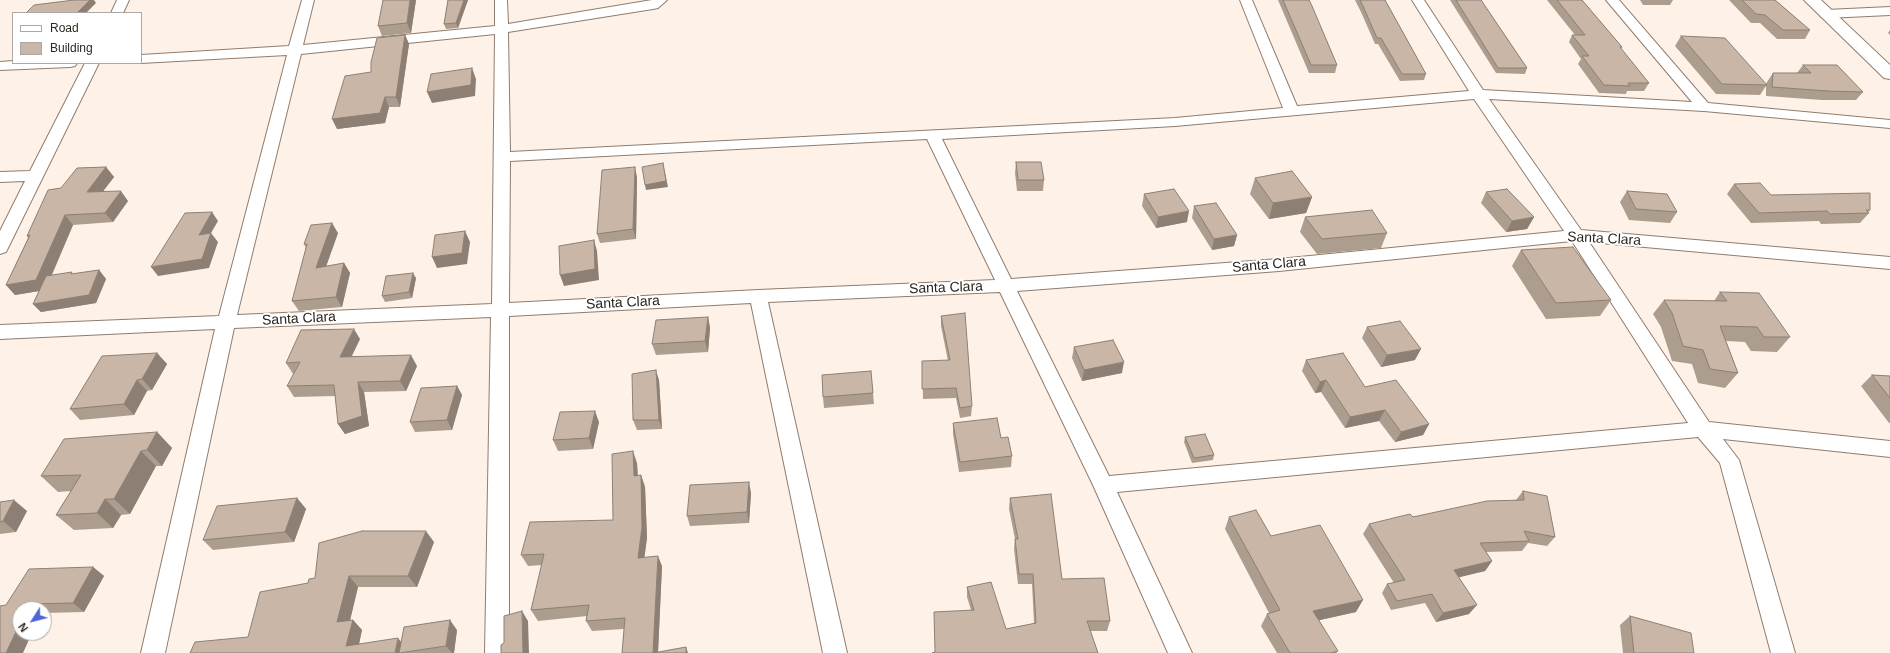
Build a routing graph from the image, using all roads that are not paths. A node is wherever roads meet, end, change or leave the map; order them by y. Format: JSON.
{"nodes":[{"id":1,"x":123,"y":0,"type":"edge"},
{"id":2,"x":308,"y":0,"type":"edge"},
{"id":3,"x":501,"y":0,"type":"edge"},
{"id":4,"x":661,"y":0,"type":"edge"},
{"id":5,"x":1246,"y":0,"type":"edge"},
{"id":6,"x":1418,"y":0,"type":"edge"},
{"id":7,"x":1612,"y":0,"type":"edge"},
{"id":8,"x":1812,"y":0,"type":"edge"},
{"id":9,"x":1890,"y":11,"type":"edge"},
{"id":10,"x":117,"y":12,"type":"edge"},
{"id":11,"x":1826,"y":14,"type":"junction"},
{"id":12,"x":500,"y":29,"type":"junction"},
{"id":13,"x":296,"y":50,"type":"junction"},
{"id":14,"x":142,"y":59,"type":"edge"},
{"id":15,"x":47,"y":64,"type":"edge"},
{"id":16,"x":91,"y":64,"type":"edge"},
{"id":17,"x":0,"y":66,"type":"edge"},
{"id":18,"x":1890,"y":74,"type":"edge"},
{"id":19,"x":1478,"y":94,"type":"junction"},
{"id":20,"x":1704,"y":107,"type":"junction"},
{"id":21,"x":1292,"y":111,"type":"junction"},
{"id":22,"x":1890,"y":124,"type":"edge"},
{"id":23,"x":932,"y":134,"type":"junction"},
{"id":24,"x":502,"y":156,"type":"junction"},
{"id":25,"x":34,"y":176,"type":"junction"},
{"id":26,"x":0,"y":177,"type":"edge"},
{"id":27,"x":1576,"y":235,"type":"junction"},
{"id":28,"x":0,"y":248,"type":"edge"},
{"id":29,"x":1890,"y":263,"type":"edge"},
{"id":30,"x":1005,"y":286,"type":"junction"},
{"id":31,"x":758,"y":296,"type":"junction"},
{"id":32,"x":501,"y":310,"type":"junction"},
{"id":33,"x":226,"y":322,"type":"junction"},
{"id":34,"x":0,"y":332,"type":"edge"},
{"id":35,"x":1704,"y":429,"type":"junction"},
{"id":36,"x":1890,"y":449,"type":"edge"},
{"id":37,"x":1103,"y":485,"type":"junction"},
{"id":38,"x":153,"y":653,"type":"edge"},
{"id":39,"x":497,"y":653,"type":"edge"},
{"id":40,"x":835,"y":653,"type":"edge"},
{"id":41,"x":1180,"y":653,"type":"edge"},
{"id":42,"x":1783,"y":653,"type":"edge"}],
"edges":[{"from":1,"to":10,"type":"street"},
{"from":2,"to":13,"type":"street"},
{"from":3,"to":12,"type":"street"},
{"from":4,"to":12,"type":"street"},
{"from":5,"to":21,"type":"street"},
{"from":6,"to":19,"type":"street"},
{"from":7,"to":20,"type":"street"},
{"from":8,"to":11,"type":"main road"},
{"from":9,"to":11,"type":"street"},
{"from":11,"to":18,"type":"main road"},
{"from":12,"to":13,"type":"street"},
{"from":12,"to":24,"type":"street"},
{"from":13,"to":14,"type":"street"},
{"from":13,"to":33,"type":"street"},
{"from":15,"to":17,"type":"street"},
{"from":16,"to":25,"type":"street"},
{"from":19,"to":20,"type":"street"},
{"from":19,"to":21,"type":"street"},
{"from":19,"to":27,"type":"street"},
{"from":20,"to":22,"type":"street"},
{"from":21,"to":23,"type":"street"},
{"from":23,"to":24,"type":"street"},
{"from":23,"to":30,"type":"street"},
{"from":24,"to":32,"type":"street"},
{"from":25,"to":26,"type":"street"},
{"from":25,"to":28,"type":"street"},
{"from":27,"to":29,"type":"street","name":"Santa Clara"},
{"from":27,"to":30,"type":"street","name":"Santa Clara"},
{"from":27,"to":35,"type":"street"},
{"from":30,"to":31,"type":"street","name":"Santa Clara"},
{"from":30,"to":37,"type":"street"},
{"from":31,"to":32,"type":"street","name":"Santa Clara"},
{"from":31,"to":40,"type":"street"},
{"from":32,"to":33,"type":"street","name":"Santa Clara"},
{"from":32,"to":39,"type":"street"},
{"from":33,"to":34,"type":"street","name":"Santa Clara"},
{"from":33,"to":38,"type":"street"},
{"from":35,"to":36,"type":"street"},
{"from":35,"to":37,"type":"street"},
{"from":35,"to":42,"type":"street"},
{"from":37,"to":41,"type":"street"}]}
